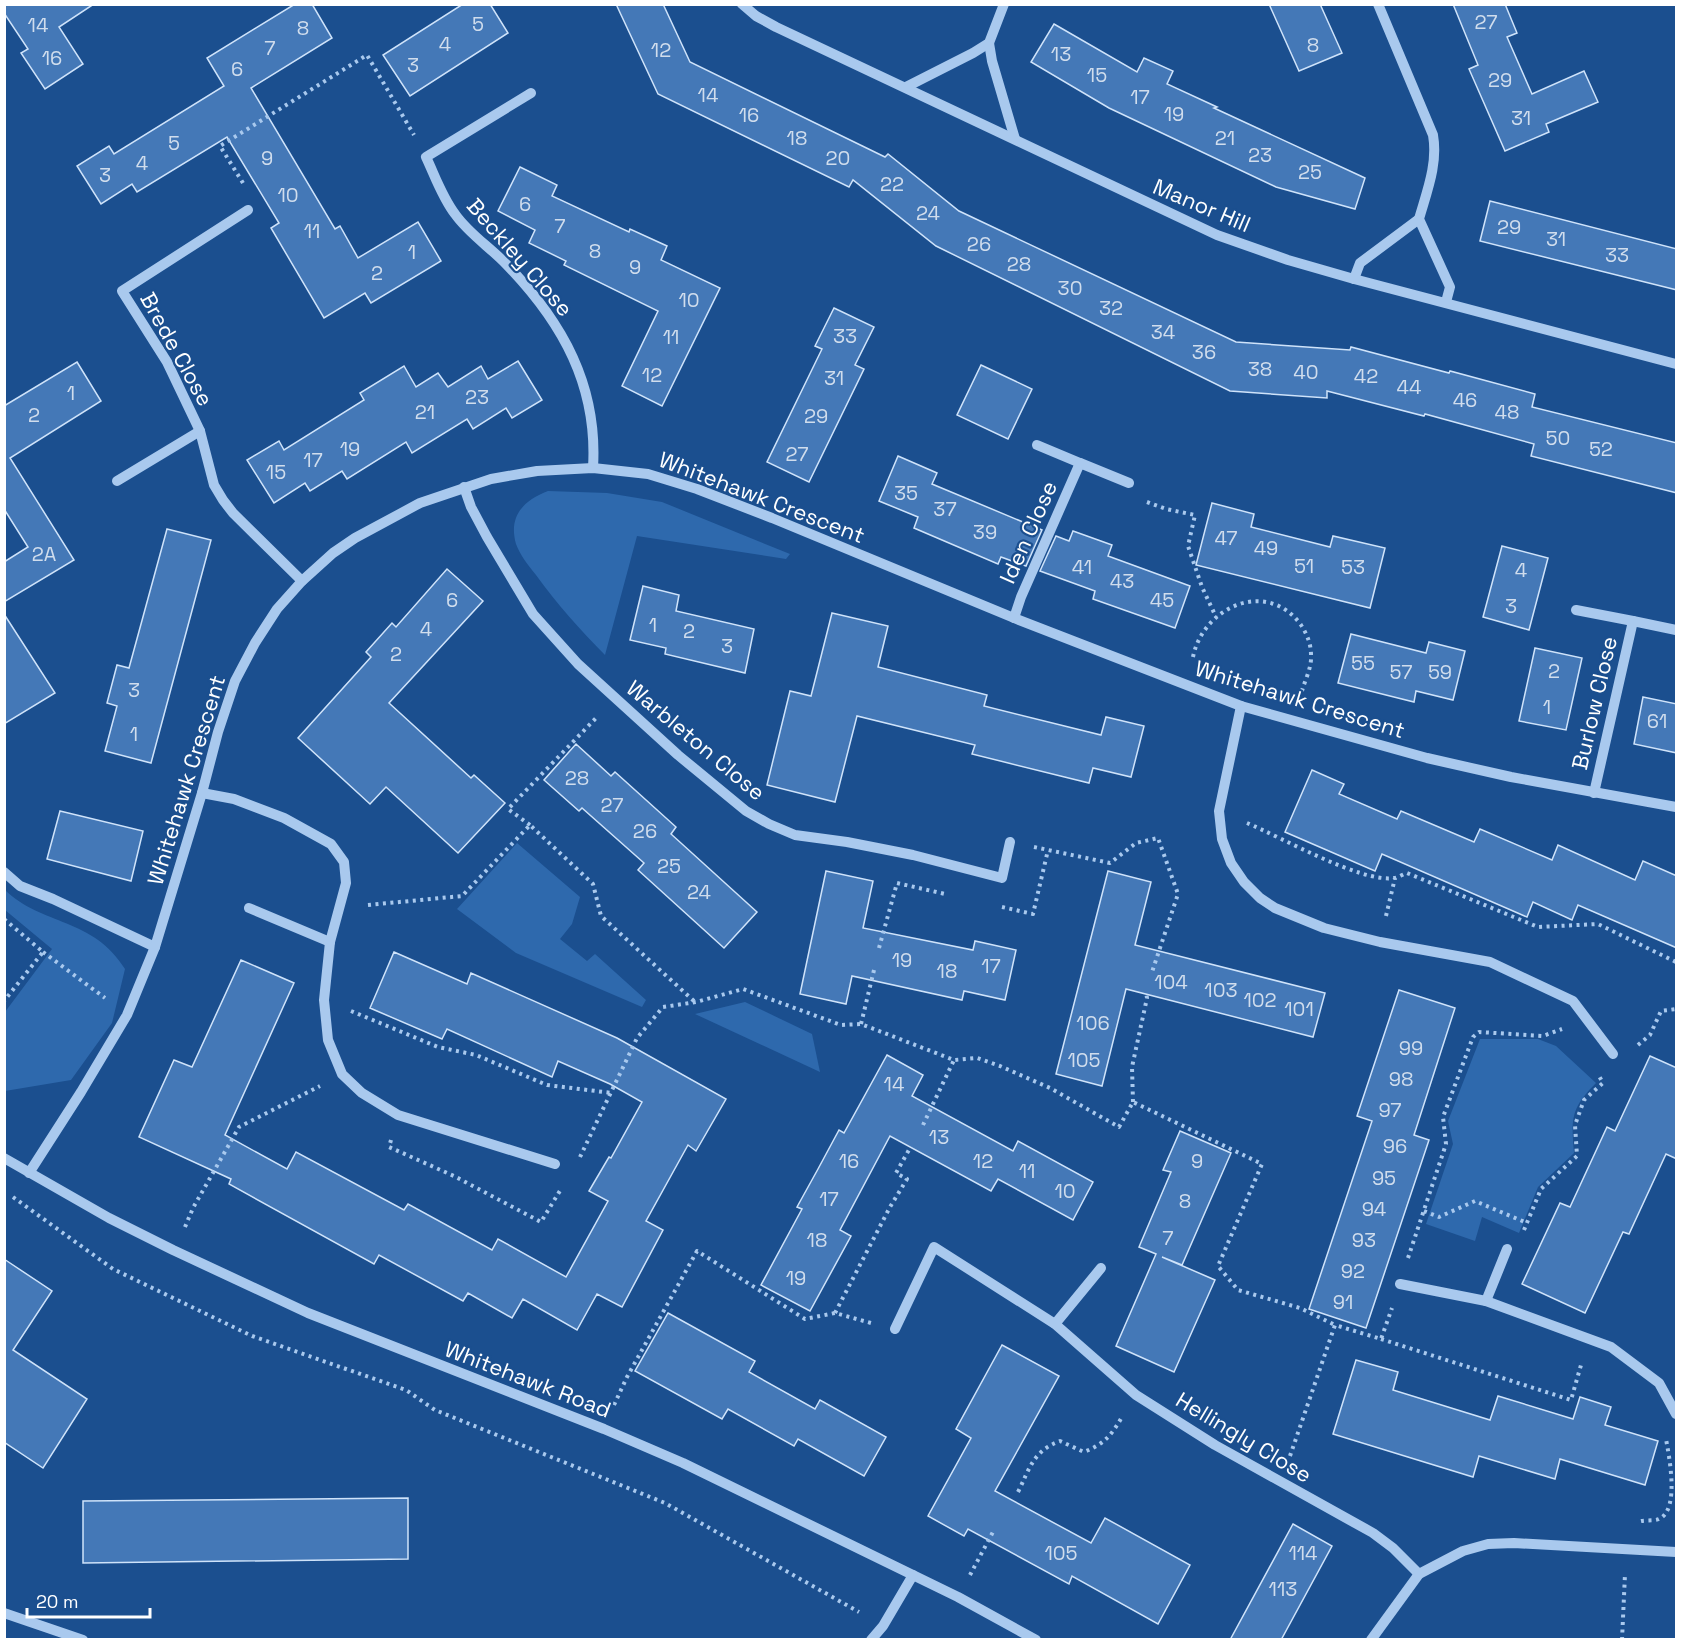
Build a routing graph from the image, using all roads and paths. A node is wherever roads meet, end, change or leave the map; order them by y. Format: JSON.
{"nodes":[{"id":1,"x":742,"y":4,"type":"edge"},
{"id":2,"x":1004,"y":4,"type":"edge"},
{"id":3,"x":1378,"y":4,"type":"edge"},
{"id":4,"x":990,"y":43,"type":"junction"},
{"id":5,"x":906,"y":87,"type":"junction"},
{"id":6,"x":531,"y":93,"type":"dead end"},
{"id":7,"x":1015,"y":140,"type":"junction"},
{"id":8,"x":426,"y":157,"type":"junction"},
{"id":9,"x":248,"y":210,"type":"joint"},
{"id":10,"x":1419,"y":219,"type":"junction"},
{"id":11,"x":1354,"y":279,"type":"junction"},
{"id":12,"x":1446,"y":302,"type":"junction"},
{"id":13,"x":1677,"y":364,"type":"edge"},
{"id":14,"x":200,"y":431,"type":"junction"},
{"id":15,"x":1037,"y":445,"type":"dead end"},
{"id":16,"x":1080,"y":463,"type":"junction"},
{"id":17,"x":593,"y":468,"type":"junction"},
{"id":18,"x":117,"y":481,"type":"dead end"},
{"id":19,"x":1130,"y":483,"type":"joint"},
{"id":20,"x":464,"y":487,"type":"junction"},
{"id":21,"x":302,"y":581,"type":"junction"},
{"id":22,"x":1576,"y":610,"type":"dead end"},
{"id":23,"x":1216,"y":616,"type":"junction"},
{"id":24,"x":1014,"y":618,"type":"junction"},
{"id":25,"x":1633,"y":621,"type":"junction"},
{"id":26,"x":1677,"y":630,"type":"edge"},
{"id":27,"x":1193,"y":657,"type":"dead end"},
{"id":28,"x":1302,"y":691,"type":"dead end"},
{"id":29,"x":616,"y":697,"type":"junction"},
{"id":30,"x":1241,"y":706,"type":"junction"},
{"id":31,"x":202,"y":793,"type":"junction"},
{"id":32,"x":1594,"y":793,"type":"junction"},
{"id":33,"x":1677,"y":807,"type":"edge"},
{"id":34,"x":1219,"y":811,"type":"junction"},
{"id":35,"x":530,"y":825,"type":"junction"},
{"id":36,"x":1010,"y":842,"type":"joint"},
{"id":37,"x":4,"y":872,"type":"edge"},
{"id":38,"x":1395,"y":878,"type":"junction"},
{"id":39,"x":249,"y":908,"type":"dead end"},
{"id":40,"x":340,"y":908,"type":"junction"},
{"id":41,"x":4,"y":919,"type":"edge"},
{"id":42,"x":330,"y":942,"type":"junction"},
{"id":43,"x":1380,"y":942,"type":"junction"},
{"id":44,"x":155,"y":947,"type":"junction"},
{"id":45,"x":43,"y":952,"type":"junction"},
{"id":46,"x":1677,"y":962,"type":"edge"},
{"id":47,"x":874,"y":970,"type":"dead end"},
{"id":48,"x":1152,"y":972,"type":"dead end"},
{"id":49,"x":1146,"y":992,"type":"dead end"},
{"id":50,"x":324,"y":1000,"type":"junction"},
{"id":51,"x":4,"y":1001,"type":"edge"},
{"id":52,"x":1573,"y":1001,"type":"junction"},
{"id":53,"x":696,"y":1002,"type":"junction"},
{"id":54,"x":1677,"y":1009,"type":"edge"},
{"id":55,"x":127,"y":1015,"type":"junction"},
{"id":56,"x":861,"y":1024,"type":"junction"},
{"id":57,"x":1632,"y":1049,"type":"dead end"},
{"id":58,"x":1613,"y":1054,"type":"dead end"},
{"id":59,"x":954,"y":1060,"type":"junction"},
{"id":60,"x":1607,"y":1070,"type":"dead end"},
{"id":61,"x":342,"y":1074,"type":"junction"},
{"id":62,"x":612,"y":1093,"type":"junction"},
{"id":63,"x":1133,"y":1101,"type":"junction"},
{"id":64,"x":398,"y":1115,"type":"junction"},
{"id":65,"x":923,"y":1125,"type":"dead end"},
{"id":66,"x":910,"y":1148,"type":"dead end"},
{"id":67,"x":4,"y":1158,"type":"edge"},
{"id":68,"x":580,"y":1158,"type":"dead end"},
{"id":69,"x":555,"y":1164,"type":"dead end"},
{"id":70,"x":29,"y":1173,"type":"junction"},
{"id":71,"x":563,"y":1185,"type":"dead end"},
{"id":72,"x":4,"y":1191,"type":"edge"},
{"id":73,"x":1424,"y":1212,"type":"junction"},
{"id":74,"x":1527,"y":1223,"type":"junction"},
{"id":75,"x":1507,"y":1249,"type":"joint"},
{"id":76,"x":173,"y":1250,"type":"junction"},
{"id":77,"x":1101,"y":1268,"type":"dead end"},
{"id":78,"x":1400,"y":1284,"type":"junction"},
{"id":79,"x":1486,"y":1301,"type":"junction"},
{"id":80,"x":835,"y":1313,"type":"junction"},
{"id":81,"x":1055,"y":1324,"type":"junction"},
{"id":82,"x":1335,"y":1325,"type":"junction"},
{"id":83,"x":895,"y":1329,"type":"joint"},
{"id":84,"x":1381,"y":1340,"type":"junction"},
{"id":85,"x":1582,"y":1363,"type":"dead end"},
{"id":86,"x":1136,"y":1395,"type":"junction"},
{"id":87,"x":1677,"y":1414,"type":"edge"},
{"id":88,"x":604,"y":1429,"type":"junction"},
{"id":89,"x":1664,"y":1430,"type":"dead end"},
{"id":90,"x":1281,"y":1483,"type":"junction"},
{"id":91,"x":1018,"y":1492,"type":"dead end"},
{"id":92,"x":994,"y":1530,"type":"dead end"},
{"id":93,"x":1627,"y":1549,"type":"junction"},
{"id":94,"x":1677,"y":1552,"type":"edge"},
{"id":95,"x":1419,"y":1574,"type":"junction"},
{"id":96,"x":913,"y":1575,"type":"junction"},
{"id":97,"x":958,"y":1597,"type":"junction"},
{"id":98,"x":4,"y":1613,"type":"edge"},
{"id":99,"x":883,"y":1626,"type":"junction"},
{"id":100,"x":83,"y":1640,"type":"edge"},
{"id":101,"x":871,"y":1640,"type":"edge"},
{"id":102,"x":1036,"y":1640,"type":"edge"},
{"id":103,"x":1371,"y":1640,"type":"edge"},
{"id":104,"x":1622,"y":1640,"type":"edge"}],
"edges":[{"from":1,"to":5,"type":"street","name":"Manor Hill"},
{"from":2,"to":4,"type":"street"},
{"from":3,"to":10,"type":"street"},
{"from":4,"to":5,"type":"street"},
{"from":4,"to":7,"type":"street"},
{"from":5,"to":7,"type":"street","name":"Manor Hill"},
{"from":6,"to":8,"type":"street"},
{"from":7,"to":11,"type":"street","name":"Manor Hill"},
{"from":8,"to":9,"type":"path"},
{"from":8,"to":17,"type":"street","name":"Beckley Close"},
{"from":9,"to":14,"type":"street","name":"Brede Close"},
{"from":10,"to":11,"type":"street"},
{"from":10,"to":12,"type":"street"},
{"from":11,"to":12,"type":"street","name":"Manor Hill"},
{"from":12,"to":13,"type":"street","name":"Manor Hill"},
{"from":14,"to":18,"type":"street","name":"Brede Close"},
{"from":14,"to":21,"type":"street","name":"Brede Close"},
{"from":15,"to":16,"type":"street","name":"Iden Close"},
{"from":16,"to":19,"type":"street","name":"Iden Close"},
{"from":16,"to":24,"type":"street","name":"Iden Close"},
{"from":17,"to":20,"type":"street","name":"Whitehawk Crescent"},
{"from":17,"to":24,"type":"street","name":"Whitehawk Crescent"},
{"from":19,"to":23,"type":"path"},
{"from":20,"to":21,"type":"street","name":"Whitehawk Crescent"},
{"from":20,"to":29,"type":"street","name":"Warbleton Close"},
{"from":21,"to":31,"type":"street","name":"Whitehawk Crescent"},
{"from":22,"to":25,"type":"street","name":"Burlow Close"},
{"from":23,"to":27,"type":"path"},
{"from":23,"to":28,"type":"path"},
{"from":24,"to":30,"type":"street","name":"Whitehawk Crescent"},
{"from":25,"to":26,"type":"street","name":"Burlow Close"},
{"from":25,"to":32,"type":"street","name":"Burlow Close"},
{"from":29,"to":35,"type":"path"},
{"from":29,"to":36,"type":"street","name":"Warbleton Close"},
{"from":30,"to":32,"type":"street","name":"Whitehawk Crescent"},
{"from":30,"to":34,"type":"street"},
{"from":31,"to":40,"type":"street"},
{"from":31,"to":44,"type":"street","name":"Whitehawk Crescent"},
{"from":32,"to":33,"type":"street","name":"Whitehawk Crescent"},
{"from":34,"to":38,"type":"path"},
{"from":34,"to":43,"type":"street"},
{"from":35,"to":40,"type":"path"},
{"from":35,"to":53,"type":"path"},
{"from":36,"to":48,"type":"path"},
{"from":37,"to":44,"type":"street"},
{"from":38,"to":43,"type":"path"},
{"from":38,"to":46,"type":"path"},
{"from":39,"to":42,"type":"street"},
{"from":40,"to":42,"type":"street"},
{"from":41,"to":45,"type":"path"},
{"from":42,"to":50,"type":"street"},
{"from":43,"to":52,"type":"street"},
{"from":44,"to":55,"type":"street","name":"Whitehawk Crescent"},
{"from":45,"to":51,"type":"path"},
{"from":45,"to":55,"type":"path"},
{"from":47,"to":56,"type":"path"},
{"from":49,"to":63,"type":"path"},
{"from":50,"to":61,"type":"street"},
{"from":50,"to":62,"type":"path"},
{"from":52,"to":58,"type":"street"},
{"from":52,"to":73,"type":"path"},
{"from":53,"to":56,"type":"path"},
{"from":53,"to":62,"type":"path"},
{"from":54,"to":57,"type":"path"},
{"from":55,"to":70,"type":"street","name":"Whitehawk Crescent"},
{"from":56,"to":59,"type":"path"},
{"from":59,"to":63,"type":"path"},
{"from":59,"to":65,"type":"path"},
{"from":60,"to":74,"type":"path"},
{"from":61,"to":64,"type":"street"},
{"from":61,"to":76,"type":"path"},
{"from":62,"to":68,"type":"path"},
{"from":63,"to":82,"type":"path"},
{"from":64,"to":69,"type":"street"},
{"from":64,"to":71,"type":"path"},
{"from":66,"to":80,"type":"path"},
{"from":67,"to":70,"type":"street","name":"Whitehawk Road"},
{"from":70,"to":76,"type":"street","name":"Whitehawk Road"},
{"from":72,"to":99,"type":"path"},
{"from":73,"to":74,"type":"path"},
{"from":73,"to":78,"type":"path"},
{"from":74,"to":75,"type":"path"},
{"from":75,"to":79,"type":"street"},
{"from":76,"to":88,"type":"street","name":"Whitehawk Road"},
{"from":77,"to":81,"type":"street"},
{"from":78,"to":79,"type":"street"},
{"from":78,"to":84,"type":"path"},
{"from":79,"to":87,"type":"street"},
{"from":80,"to":83,"type":"path"},
{"from":80,"to":88,"type":"path"},
{"from":81,"to":83,"type":"street","name":"Hellingly Close"},
{"from":81,"to":86,"type":"street","name":"Hellingly Close"},
{"from":82,"to":84,"type":"path"},
{"from":82,"to":90,"type":"path"},
{"from":84,"to":85,"type":"path"},
{"from":86,"to":90,"type":"street","name":"Hellingly Close"},
{"from":86,"to":91,"type":"path"},
{"from":88,"to":96,"type":"street","name":"Whitehawk Road"},
{"from":89,"to":93,"type":"path"},
{"from":90,"to":95,"type":"street","name":"Hellingly Close"},
{"from":92,"to":97,"type":"path"},
{"from":93,"to":94,"type":"street"},
{"from":93,"to":95,"type":"street"},
{"from":93,"to":104,"type":"path"},
{"from":95,"to":103,"type":"street"},
{"from":96,"to":97,"type":"street","name":"Whitehawk Road"},
{"from":96,"to":99,"type":"street"},
{"from":97,"to":102,"type":"street","name":"Whitehawk Road"},
{"from":98,"to":100,"type":"street"},
{"from":99,"to":101,"type":"street"}]}
